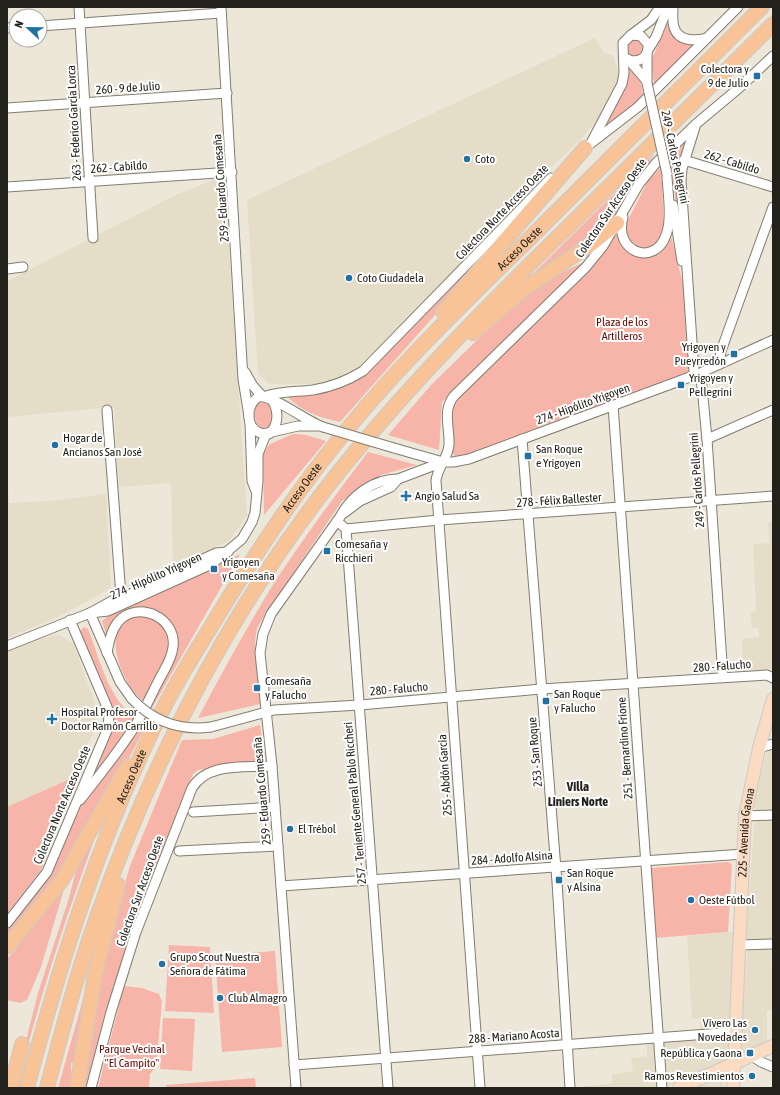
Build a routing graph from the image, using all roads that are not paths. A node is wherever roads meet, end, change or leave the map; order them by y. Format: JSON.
{"nodes":[{"id":1,"x":79,"y":7,"type":"edge"},
{"id":2,"x":660,"y":7,"type":"edge"},
{"id":3,"x":668,"y":7,"type":"edge"},
{"id":4,"x":672,"y":7,"type":"edge"},
{"id":5,"x":738,"y":7,"type":"edge"},
{"id":6,"x":762,"y":7,"type":"edge"},
{"id":7,"x":221,"y":10,"type":"edge"},
{"id":8,"x":80,"y":23,"type":"junction"},
{"id":9,"x":773,"y":24,"type":"edge"},
{"id":10,"x":48,"y":25,"type":"edge"},
{"id":11,"x":631,"y":35,"type":"junction"},
{"id":12,"x":707,"y":38,"type":"junction"},
{"id":13,"x":648,"y":51,"type":"junction"},
{"id":14,"x":626,"y":57,"type":"junction"},
{"id":15,"x":771,"y":60,"type":"edge"},
{"id":16,"x":647,"y":82,"type":"junction"},
{"id":17,"x":227,"y":93,"type":"junction"},
{"id":18,"x":84,"y":103,"type":"junction"},
{"id":19,"x":7,"y":108,"type":"edge"},
{"id":20,"x":696,"y":124,"type":"junction"},
{"id":21,"x":588,"y":146,"type":"junction"},
{"id":22,"x":684,"y":160,"type":"junction"},
{"id":23,"x":232,"y":172,"type":"junction"},
{"id":24,"x":667,"y":175,"type":"junction"},
{"id":25,"x":89,"y":181,"type":"junction"},
{"id":26,"x":773,"y":187,"type":"edge"},
{"id":27,"x":7,"y":188,"type":"edge"},
{"id":28,"x":626,"y":207,"type":"junction"},
{"id":29,"x":773,"y":207,"type":"edge"},
{"id":30,"x":617,"y":223,"type":"junction"},
{"id":31,"x":93,"y":238,"type":"dead end"},
{"id":32,"x":23,"y":267,"type":"dead end"},
{"id":33,"x":7,"y":269,"type":"edge"},
{"id":34,"x":688,"y":285,"type":"junction"},
{"id":35,"x":773,"y":340,"type":"edge"},
{"id":36,"x":719,"y":364,"type":"junction"},
{"id":37,"x":244,"y":369,"type":"junction"},
{"id":38,"x":698,"y":374,"type":"junction"},
{"id":39,"x":420,"y":379,"type":"junction"},
{"id":40,"x":384,"y":387,"type":"junction"},
{"id":41,"x":267,"y":397,"type":"junction"},
{"id":42,"x":613,"y":405,"type":"junction"},
{"id":43,"x":107,"y":410,"type":"dead end"},
{"id":44,"x":773,"y":410,"type":"edge"},
{"id":45,"x":249,"y":420,"type":"junction"},
{"id":46,"x":321,"y":427,"type":"junction"},
{"id":47,"x":268,"y":434,"type":"junction"},
{"id":48,"x":522,"y":439,"type":"junction"},
{"id":49,"x":707,"y":439,"type":"junction"},
{"id":50,"x":443,"y":462,"type":"junction"},
{"id":51,"x":256,"y":492,"type":"junction"},
{"id":52,"x":773,"y":496,"type":"edge"},
{"id":53,"x":710,"y":501,"type":"junction"},
{"id":54,"x":620,"y":508,"type":"junction"},
{"id":55,"x":530,"y":513,"type":"junction"},
{"id":56,"x":338,"y":519,"type":"junction"},
{"id":57,"x":439,"y":520,"type":"junction"},
{"id":58,"x":346,"y":529,"type":"junction"},
{"id":59,"x":248,"y":531,"type":"joint"},
{"id":60,"x":228,"y":552,"type":"junction"},
{"id":61,"x":121,"y":596,"type":"junction"},
{"id":62,"x":90,"y":613,"type":"junction"},
{"id":63,"x":70,"y":620,"type":"junction"},
{"id":64,"x":7,"y":646,"type":"edge"},
{"id":65,"x":107,"y":653,"type":"junction"},
{"id":66,"x":723,"y":677,"type":"junction"},
{"id":67,"x":773,"y":678,"type":"edge"},
{"id":68,"x":632,"y":684,"type":"junction"},
{"id":69,"x":541,"y":689,"type":"junction"},
{"id":70,"x":452,"y":697,"type":"junction"},
{"id":71,"x":773,"y":699,"type":"edge"},
{"id":72,"x":360,"y":705,"type":"junction"},
{"id":73,"x":163,"y":710,"type":"junction"},
{"id":74,"x":267,"y":711,"type":"junction"},
{"id":75,"x":773,"y":744,"type":"edge"},
{"id":76,"x":759,"y":748,"type":"junction"},
{"id":77,"x":272,"y":766,"type":"junction"},
{"id":78,"x":145,"y":797,"type":"junction"},
{"id":79,"x":275,"y":807,"type":"junction"},
{"id":80,"x":71,"y":812,"type":"junction"},
{"id":81,"x":193,"y":812,"type":"dead end"},
{"id":82,"x":773,"y":815,"type":"edge"},
{"id":83,"x":745,"y":816,"type":"junction"},
{"id":84,"x":278,"y":846,"type":"junction"},
{"id":85,"x":179,"y":851,"type":"dead end"},
{"id":86,"x":744,"y":854,"type":"junction"},
{"id":87,"x":645,"y":861,"type":"junction"},
{"id":88,"x":556,"y":867,"type":"junction"},
{"id":89,"x":464,"y":873,"type":"junction"},
{"id":90,"x":374,"y":880,"type":"junction"},
{"id":91,"x":281,"y":886,"type":"junction"},
{"id":92,"x":7,"y":923,"type":"edge"},
{"id":93,"x":773,"y":944,"type":"edge"},
{"id":94,"x":739,"y":945,"type":"junction"},
{"id":95,"x":7,"y":947,"type":"edge"},
{"id":96,"x":735,"y":1032,"type":"junction"},
{"id":97,"x":659,"y":1038,"type":"junction"},
{"id":98,"x":22,"y":1044,"type":"dead end"},
{"id":99,"x":567,"y":1044,"type":"junction"},
{"id":100,"x":773,"y":1046,"type":"edge"},
{"id":101,"x":477,"y":1050,"type":"junction"},
{"id":102,"x":752,"y":1056,"type":"junction"},
{"id":103,"x":386,"y":1057,"type":"junction"},
{"id":104,"x":734,"y":1064,"type":"junction"},
{"id":105,"x":294,"y":1065,"type":"junction"},
{"id":106,"x":773,"y":1067,"type":"edge"},
{"id":107,"x":11,"y":1088,"type":"edge"},
{"id":108,"x":27,"y":1088,"type":"edge"},
{"id":109,"x":47,"y":1088,"type":"edge"},
{"id":110,"x":77,"y":1088,"type":"edge"},
{"id":111,"x":92,"y":1088,"type":"edge"},
{"id":112,"x":296,"y":1088,"type":"edge"},
{"id":113,"x":388,"y":1088,"type":"edge"},
{"id":114,"x":480,"y":1088,"type":"edge"},
{"id":115,"x":570,"y":1088,"type":"edge"},
{"id":116,"x":662,"y":1088,"type":"edge"},
{"id":117,"x":679,"y":1088,"type":"edge"},
{"id":118,"x":733,"y":1088,"type":"edge"}],
"edges":[{"from":1,"to":8,"type":"street","name":"263 - Federico García Lorca"},
{"from":2,"to":11,"type":"street"},
{"from":3,"to":13,"type":"street","name":"249 - Carlos Pellegrini"},
{"from":4,"to":12,"type":"street"},
{"from":5,"to":12,"type":"street","name":"Colectora Norte Acceso Oeste"},
{"from":6,"to":40,"type":"highway","name":"Acceso Oeste"},
{"from":7,"to":8,"type":"street"},
{"from":7,"to":17,"type":"street","name":"259 - Eduardo Comesaña"},
{"from":8,"to":10,"type":"street"},
{"from":8,"to":18,"type":"street","name":"263 - Federico García Lorca"},
{"from":9,"to":39,"type":"highway","name":"Acceso Oeste"},
{"from":11,"to":13,"type":"street"},
{"from":11,"to":14,"type":"street"},
{"from":12,"to":21,"type":"street","name":"Colectora Norte Acceso Oeste"},
{"from":13,"to":14,"type":"street"},
{"from":13,"to":16,"type":"street","name":"249 - Carlos Pellegrini"},
{"from":14,"to":16,"type":"street","name":"249 - Carlos Pellegrini"},
{"from":14,"to":21,"type":"street"},
{"from":15,"to":20,"type":"street","name":"Colectora Sur Acceso Oeste"},
{"from":16,"to":24,"type":"street","name":"249 - Carlos Pellegrini","bridge":true},
{"from":17,"to":18,"type":"street","name":"260 - 9 de Julio"},
{"from":17,"to":23,"type":"street","name":"259 - Eduardo Comesaña"},
{"from":18,"to":19,"type":"street","name":"260 - 9 de Julio"},
{"from":18,"to":25,"type":"street","name":"263 - Federico García Lorca"},
{"from":20,"to":22,"type":"street","name":"249 - Carlos Pellegrini"},
{"from":20,"to":28,"type":"street","name":"Colectora Sur Acceso Oeste"},
{"from":21,"to":40,"type":"highway"},
{"from":21,"to":41,"type":"street","name":"Colectora Norte Acceso Oeste"},
{"from":22,"to":26,"type":"street","name":"262 - Cabildo"},
{"from":22,"to":34,"type":"street","name":"249 - Carlos Pellegrini"},
{"from":23,"to":25,"type":"street","name":"262 - Cabildo"},
{"from":23,"to":37,"type":"street","name":"259 - Eduardo Comesaña"},
{"from":24,"to":28,"type":"street"},
{"from":24,"to":34,"type":"street","name":"249 - Carlos Pellegrini"},
{"from":25,"to":27,"type":"street","name":"262 - Cabildo"},
{"from":25,"to":31,"type":"street","name":"263 - Federico García Lorca"},
{"from":28,"to":30,"type":"street","name":"Colectora Sur Acceso Oeste"},
{"from":29,"to":36,"type":"street"},
{"from":30,"to":39,"type":"highway"},
{"from":30,"to":50,"type":"street","name":"Colectora Sur Acceso Oeste"},
{"from":32,"to":33,"type":"street"},
{"from":34,"to":38,"type":"street","name":"249 - Carlos Pellegrini"},
{"from":35,"to":36,"type":"street","name":"274 - Hipólito Yrigoyen"},
{"from":36,"to":38,"type":"street","name":"274 - Hipólito Yrigoyen"},
{"from":37,"to":41,"type":"street","name":"259 - Eduardo Comesaña"},
{"from":37,"to":45,"type":"street","name":"259 - Eduardo Comesaña"},
{"from":38,"to":42,"type":"street","name":"274 - Hipólito Yrigoyen"},
{"from":38,"to":49,"type":"street","name":"249 - Carlos Pellegrini"},
{"from":39,"to":78,"type":"highway","name":"Acceso Oeste"},
{"from":40,"to":73,"type":"highway","name":"Acceso Oeste"},
{"from":41,"to":45,"type":"street"},
{"from":41,"to":46,"type":"street"},
{"from":41,"to":47,"type":"street"},
{"from":42,"to":48,"type":"street","name":"274 - Hipólito Yrigoyen"},
{"from":42,"to":54,"type":"street","name":"251 - Bernardino Frione"},
{"from":43,"to":61,"type":"street"},
{"from":44,"to":49,"type":"street"},
{"from":45,"to":47,"type":"street"},
{"from":45,"to":51,"type":"street","name":"259 - Eduardo Comesaña"},
{"from":46,"to":47,"type":"street"},
{"from":46,"to":50,"type":"street","bridge":true},
{"from":47,"to":51,"type":"street","name":"259 - Eduardo Comesaña"},
{"from":48,"to":50,"type":"street","name":"274 - Hipólito Yrigoyen"},
{"from":48,"to":55,"type":"street","name":"253 - San Roque"},
{"from":49,"to":53,"type":"street","name":"249 - Carlos Pellegrini"},
{"from":50,"to":56,"type":"street","name":"274 - Hipólito Yrigoyen"},
{"from":50,"to":57,"type":"street","name":"255 - Abdón García"},
{"from":51,"to":59,"type":"street","name":"259 - Eduardo Comesaña"},
{"from":52,"to":53,"type":"street","name":"278 - Félix Ballester"},
{"from":53,"to":54,"type":"street","name":"278 - Félix Ballester"},
{"from":53,"to":66,"type":"street","name":"249 - Carlos Pellegrini"},
{"from":54,"to":55,"type":"street","name":"278 - Félix Ballester"},
{"from":54,"to":68,"type":"street","name":"251 - Bernardino Frione"},
{"from":55,"to":57,"type":"street","name":"278 - Félix Ballester"},
{"from":55,"to":69,"type":"street","name":"253 - San Roque"},
{"from":56,"to":58,"type":"street"},
{"from":56,"to":74,"type":"street","name":"259 - Eduardo Comesaña"},
{"from":57,"to":58,"type":"street","name":"278 - Félix Ballester"},
{"from":57,"to":70,"type":"street","name":"255 - Abdón García"},
{"from":58,"to":72,"type":"street","name":"257 - Teniente General Pablo Riccheri"},
{"from":59,"to":60,"type":"street","name":"274 - Hipólito Yrigoyen"},
{"from":60,"to":61,"type":"street","name":"274 - Hipólito Yrigoyen"},
{"from":60,"to":62,"type":"street","name":"274 - Hipólito Yrigoyen"},
{"from":61,"to":62,"type":"street","name":"274 - Hipólito Yrigoyen"},
{"from":62,"to":63,"type":"street","name":"274 - Hipólito Yrigoyen"},
{"from":62,"to":65,"type":"street","name":"280 - Falucho"},
{"from":63,"to":64,"type":"street","name":"274 - Hipólito Yrigoyen"},
{"from":63,"to":80,"type":"street","name":"Colectora Norte Acceso Oeste"},
{"from":65,"to":74,"type":"street","name":"280 - Falucho","bridge":true},
{"from":65,"to":80,"type":"street"},
{"from":66,"to":67,"type":"street","name":"280 - Falucho"},
{"from":66,"to":68,"type":"street","name":"280 - Falucho"},
{"from":68,"to":69,"type":"street","name":"280 - Falucho"},
{"from":68,"to":87,"type":"street","name":"251 - Bernardino Frione"},
{"from":69,"to":70,"type":"street","name":"280 - Falucho"},
{"from":69,"to":88,"type":"street","name":"253 - San Roque"},
{"from":70,"to":72,"type":"street","name":"280 - Falucho"},
{"from":70,"to":89,"type":"street","name":"255 - Abdón García"},
{"from":71,"to":76,"type":"main road","name":"225 - Avenida Gaona"},
{"from":72,"to":74,"type":"street","name":"280 - Falucho"},
{"from":72,"to":90,"type":"street","name":"257 - Teniente General Pablo Riccheri"},
{"from":73,"to":95,"type":"highway"},
{"from":73,"to":108,"type":"highway","name":"Acceso Oeste"},
{"from":74,"to":77,"type":"street","name":"259 - Eduardo Comesaña"},
{"from":75,"to":76,"type":"street"},
{"from":76,"to":83,"type":"main road","name":"225 - Avenida Gaona"},
{"from":77,"to":79,"type":"street","name":"259 - Eduardo Comesaña"},
{"from":77,"to":111,"type":"street","name":"Colectora Sur Acceso Oeste"},
{"from":78,"to":109,"type":"highway","name":"Acceso Oeste"},
{"from":78,"to":110,"type":"highway"},
{"from":79,"to":81,"type":"street"},
{"from":79,"to":84,"type":"street","name":"259 - Eduardo Comesaña"},
{"from":80,"to":92,"type":"street","name":"Colectora Norte Acceso Oeste"},
{"from":82,"to":83,"type":"street"},
{"from":83,"to":86,"type":"main road","name":"225 - Avenida Gaona"},
{"from":84,"to":85,"type":"street"},
{"from":84,"to":91,"type":"street","name":"259 - Eduardo Comesaña"},
{"from":86,"to":87,"type":"street","name":"284 - Adolfo Alsina"},
{"from":86,"to":94,"type":"main road","name":"225 - Avenida Gaona"},
{"from":87,"to":88,"type":"street","name":"284 - Adolfo Alsina"},
{"from":87,"to":97,"type":"street","name":"251 - Bernardino Frione"},
{"from":88,"to":89,"type":"street","name":"284 - Adolfo Alsina"},
{"from":88,"to":99,"type":"street","name":"253 - San Roque"},
{"from":89,"to":90,"type":"street","name":"284 - Adolfo Alsina"},
{"from":89,"to":101,"type":"street","name":"255 - Abdón García"},
{"from":90,"to":91,"type":"street","name":"284 - Adolfo Alsina"},
{"from":90,"to":103,"type":"street","name":"257 - Teniente General Pablo Riccheri"},
{"from":91,"to":105,"type":"street","name":"259 - Eduardo Comesaña"},
{"from":93,"to":94,"type":"street"},
{"from":94,"to":96,"type":"main road","name":"225 - Avenida Gaona"},
{"from":96,"to":97,"type":"street","name":"288 - Mariano Acosta"},
{"from":96,"to":104,"type":"main road","name":"225 - Avenida Gaona"},
{"from":97,"to":99,"type":"street","name":"288 - Mariano Acosta"},
{"from":97,"to":116,"type":"street","name":"251 - Bernardino Frione"},
{"from":98,"to":107,"type":"highway"},
{"from":99,"to":101,"type":"street","name":"288 - Mariano Acosta"},
{"from":99,"to":115,"type":"street","name":"253 - San Roque"},
{"from":100,"to":102,"type":"main road"},
{"from":101,"to":103,"type":"street","name":"288 - Mariano Acosta"},
{"from":101,"to":114,"type":"street","name":"255 - Abdón García"},
{"from":102,"to":104,"type":"main road"},
{"from":102,"to":106,"type":"street"},
{"from":103,"to":105,"type":"street","name":"288 - Mariano Acosta"},
{"from":103,"to":113,"type":"street","name":"257 - Teniente General Pablo Riccheri"},
{"from":104,"to":117,"type":"main road"},
{"from":104,"to":118,"type":"main road","name":"225 - Avenida Gaona"},
{"from":105,"to":112,"type":"street","name":"259 - Eduardo Comesaña"}]}
